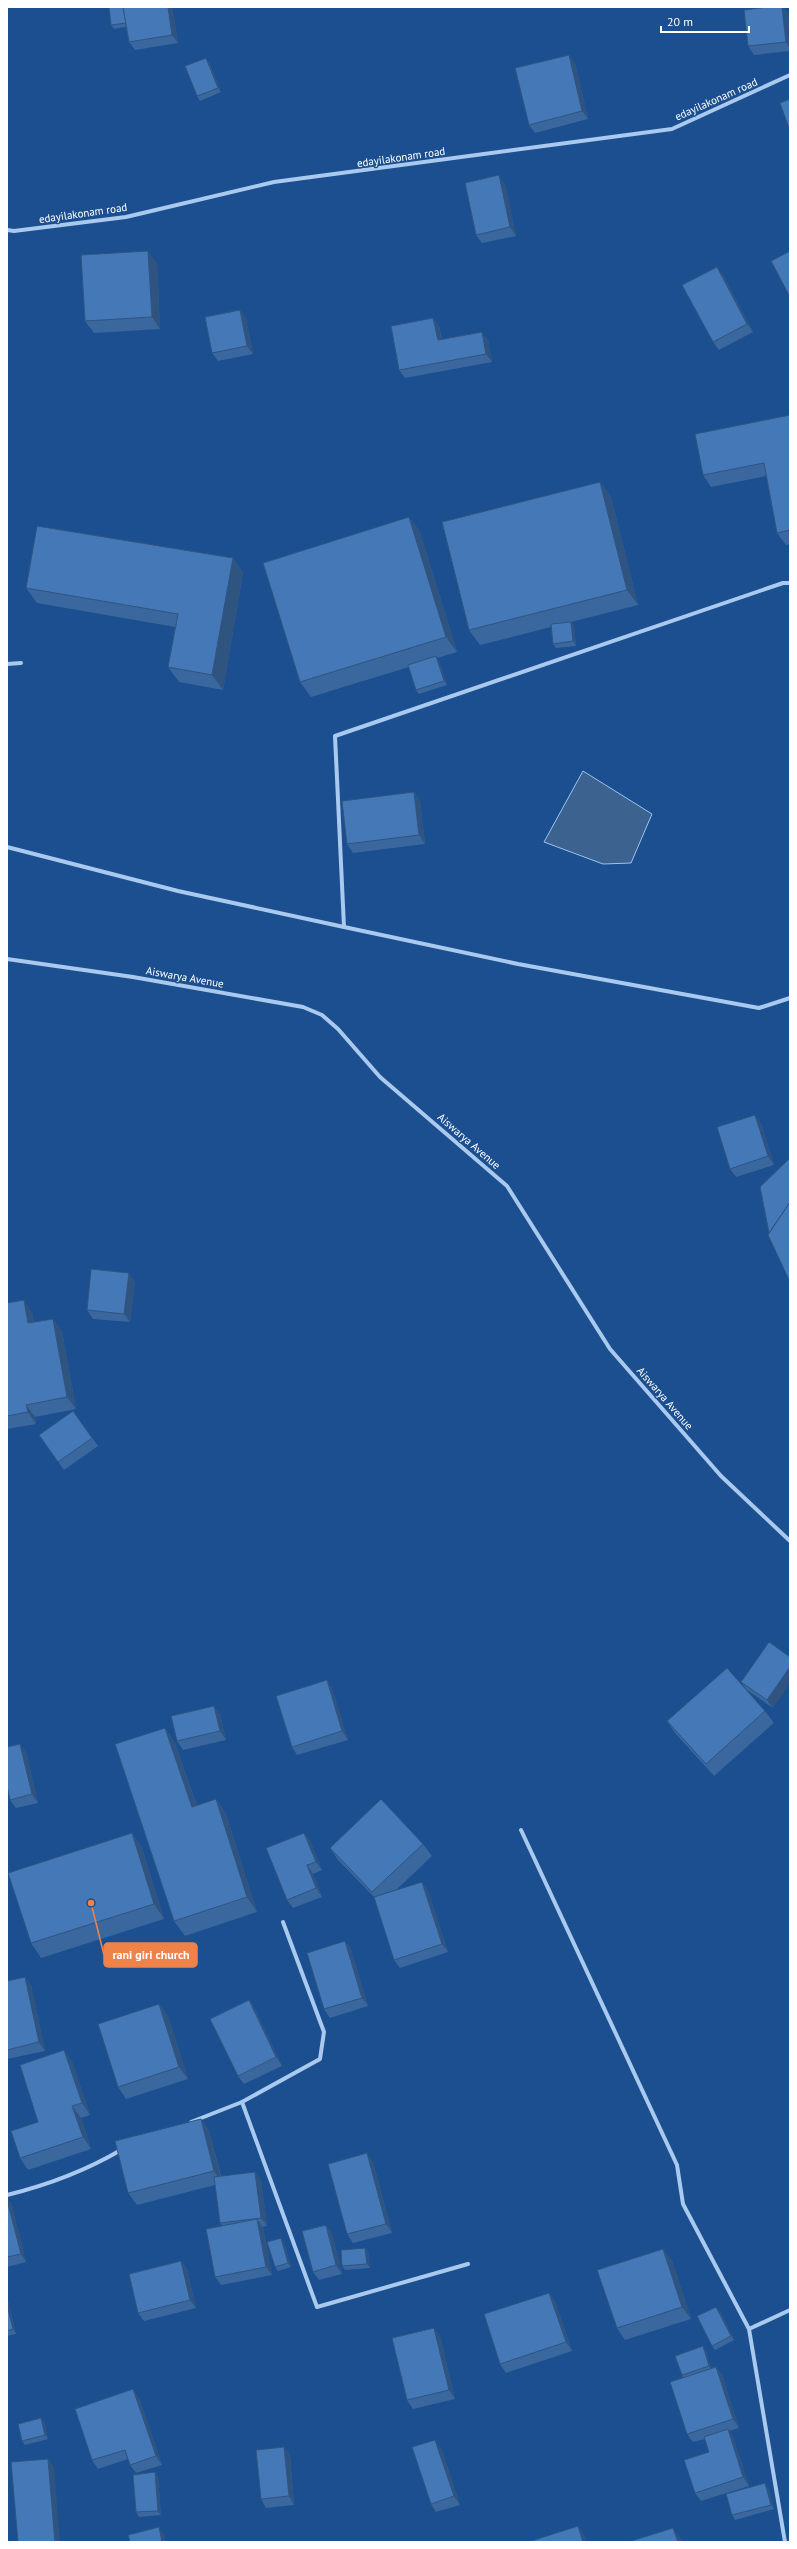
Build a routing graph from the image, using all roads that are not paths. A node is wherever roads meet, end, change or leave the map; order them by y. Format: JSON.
{"nodes":[{"id":1,"x":790,"y":75,"type":"edge"},
{"id":2,"x":7,"y":230,"type":"edge"},
{"id":3,"x":790,"y":583,"type":"edge"},
{"id":4,"x":7,"y":664,"type":"edge"},
{"id":5,"x":21,"y":664,"type":"dead end"},
{"id":6,"x":7,"y":847,"type":"edge"},
{"id":7,"x":344,"y":927,"type":"junction"},
{"id":8,"x":7,"y":959,"type":"edge"},
{"id":9,"x":790,"y":998,"type":"edge"},
{"id":10,"x":790,"y":1541,"type":"edge"},
{"id":11,"x":521,"y":1830,"type":"dead end"},
{"id":12,"x":283,"y":1922,"type":"dead end"},
{"id":13,"x":242,"y":2102,"type":"junction"},
{"id":14,"x":183,"y":2125,"type":"edge"},
{"id":15,"x":124,"y":2148,"type":"edge"},
{"id":16,"x":7,"y":2195,"type":"edge"},
{"id":17,"x":468,"y":2264,"type":"dead end"},
{"id":18,"x":790,"y":2310,"type":"edge"},
{"id":19,"x":749,"y":2328,"type":"junction"},
{"id":20,"x":784,"y":2542,"type":"edge"}],
"edges":[{"from":1,"to":2,"type":"street","name":"edayilakonam road"},
{"from":3,"to":7,"type":"street"},
{"from":4,"to":5,"type":"street"},
{"from":6,"to":7,"type":"street"},
{"from":7,"to":9,"type":"street"},
{"from":8,"to":10,"type":"street","name":"Aiswarya Avenue"},
{"from":11,"to":19,"type":"street"},
{"from":12,"to":13,"type":"street"},
{"from":13,"to":14,"type":"street"},
{"from":13,"to":17,"type":"street"},
{"from":15,"to":16,"type":"street"},
{"from":18,"to":19,"type":"street"},
{"from":19,"to":20,"type":"street"}]}
